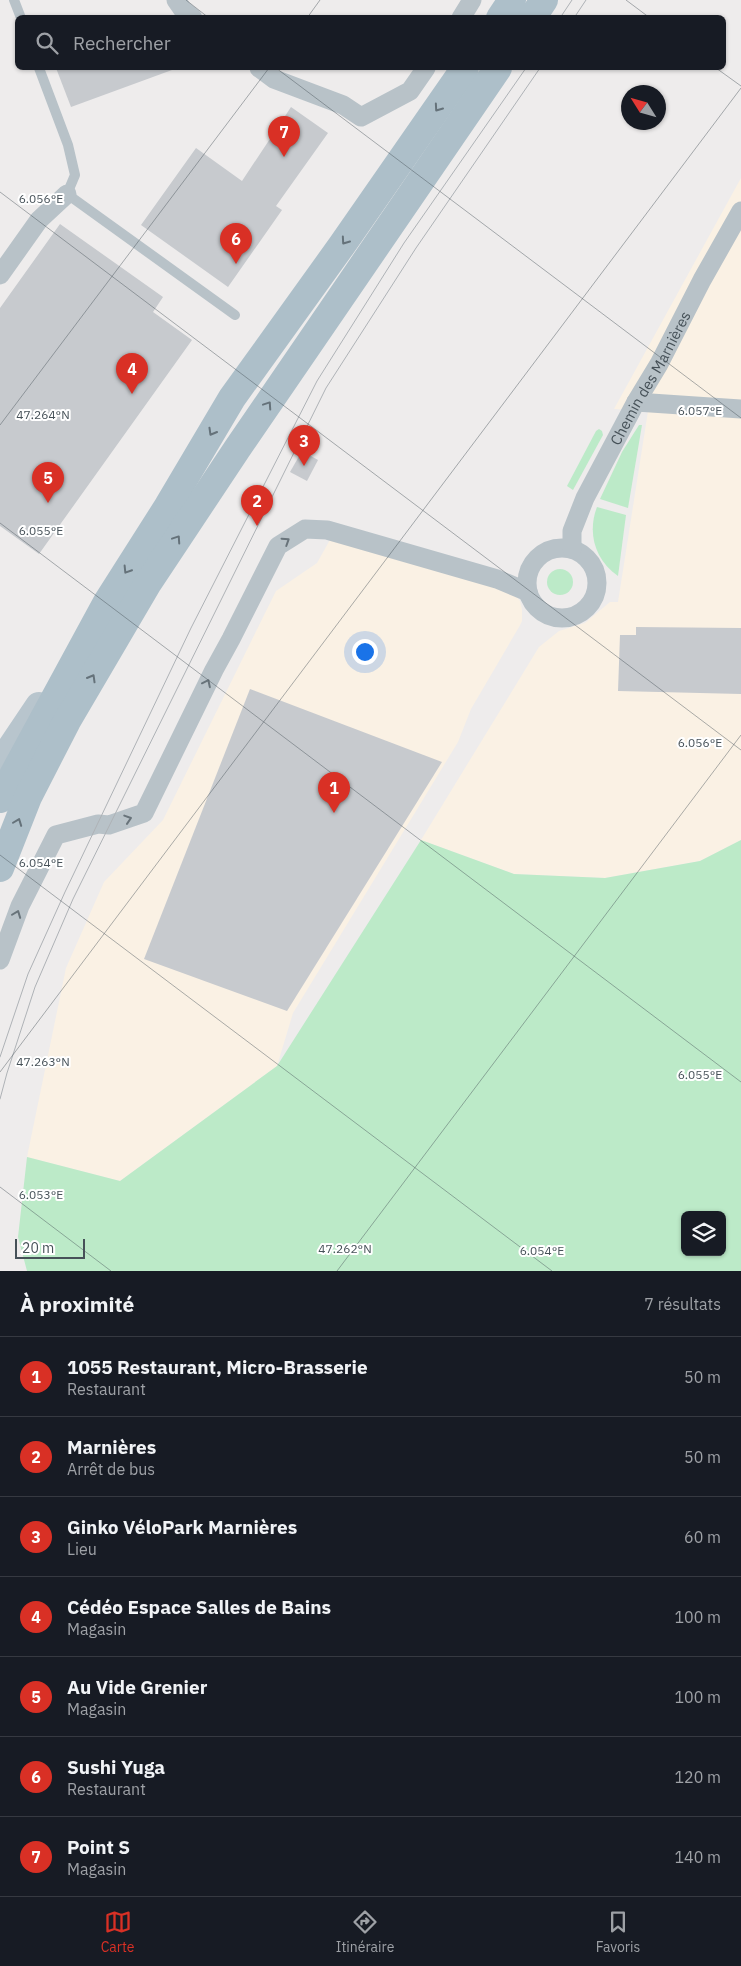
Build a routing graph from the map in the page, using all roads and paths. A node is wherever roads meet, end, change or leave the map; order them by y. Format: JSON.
{"nodes":[{"id":1,"x":14,"y":0,"type":"edge"},
{"id":2,"x":176,"y":0,"type":"edge"},
{"id":3,"x":512,"y":0,"type":"edge"},
{"id":4,"x":544,"y":0,"type":"edge"},
{"id":5,"x":20,"y":15,"type":"edge"},
{"id":6,"x":189,"y":15,"type":"edge"},
{"id":7,"x":502,"y":15,"type":"edge"},
{"id":8,"x":534,"y":15,"type":"edge"},
{"id":9,"x":40,"y":70,"type":"edge"},
{"id":10,"x":262,"y":70,"type":"edge"},
{"id":11,"x":425,"y":70,"type":"edge"},
{"id":12,"x":465,"y":70,"type":"edge"},
{"id":13,"x":497,"y":70,"type":"edge"},
{"id":14,"x":67,"y":194,"type":"junction"},
{"id":15,"x":741,"y":211,"type":"edge"},
{"id":16,"x":0,"y":275,"type":"edge"},
{"id":17,"x":235,"y":315,"type":"dead end"},
{"id":18,"x":636,"y":402,"type":"junction"},
{"id":19,"x":741,"y":409,"type":"edge"},
{"id":20,"x":572,"y":549,"type":"junction"},
{"id":21,"x":528,"y":592,"type":"junction"},
{"id":22,"x":107,"y":602,"type":"junction"},
{"id":23,"x":0,"y":764,"type":"edge"},
{"id":24,"x":0,"y":798,"type":"edge"},
{"id":25,"x":0,"y":868,"type":"edge"},
{"id":26,"x":0,"y":960,"type":"edge"}],
"edges":[{"from":1,"to":5,"type":"lane"},
{"from":2,"to":6,"type":"street"},
{"from":3,"to":7,"type":"main road"},
{"from":4,"to":8,"type":"main road"},
{"from":9,"to":14,"type":"lane"},
{"from":10,"to":11,"type":"street"},
{"from":12,"to":22,"type":"main road","one_way":true},
{"from":25,"to":13,"type":"main road","one_way":true},
{"from":14,"to":16,"type":"street"},
{"from":14,"to":17,"type":"lane"},
{"from":15,"to":18,"type":"street","name":"Chemin des Marnières"},
{"from":18,"to":19,"type":"street"},
{"from":18,"to":20,"type":"street","name":"Chemin des Marnières"},
{"from":20,"to":21,"type":"street"},
{"from":20,"to":21,"type":"street"},
{"from":26,"to":21,"type":"street","one_way":true},
{"from":22,"to":23,"type":"main road"},
{"from":22,"to":24,"type":"main road"}]}
